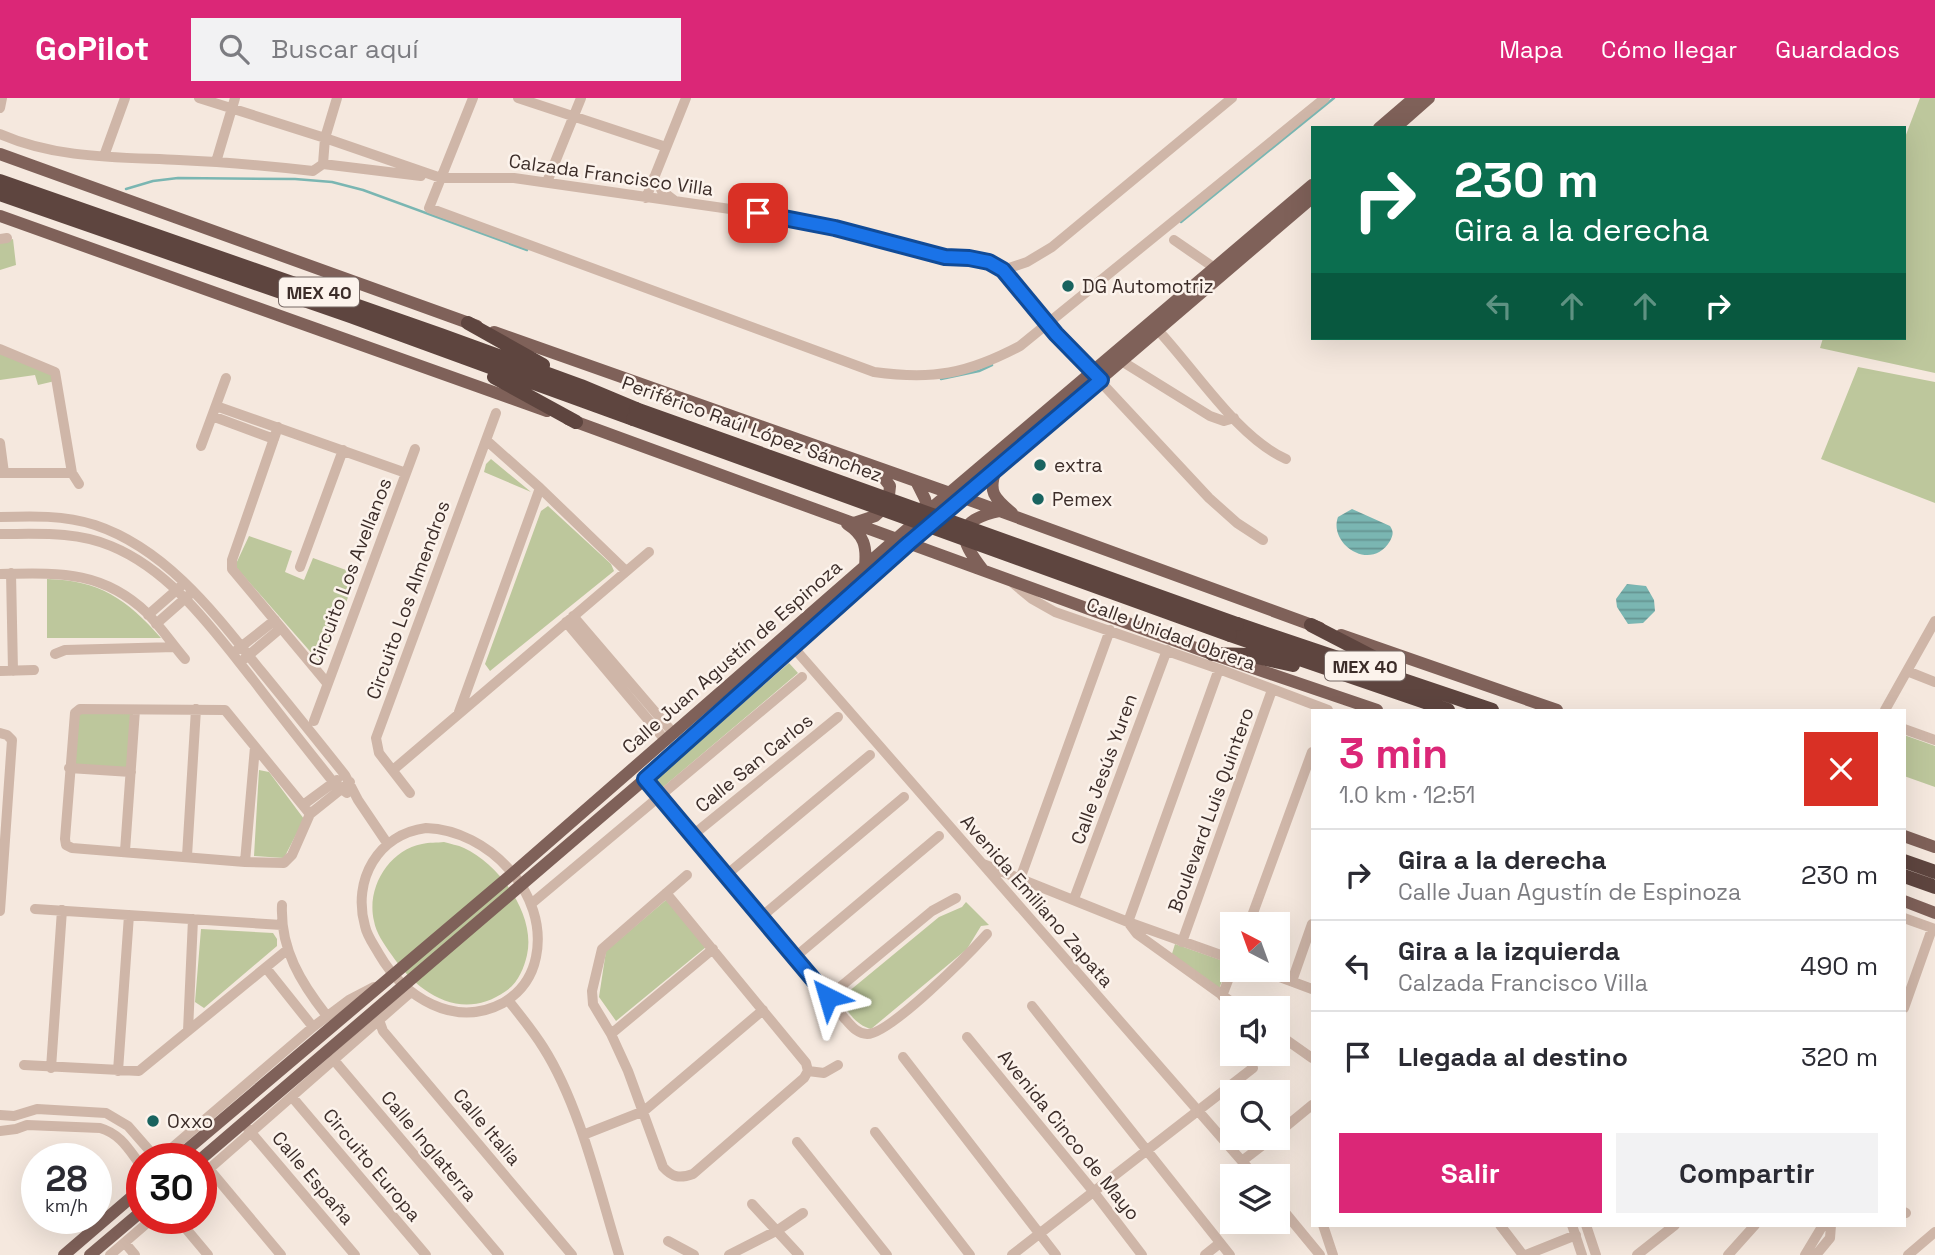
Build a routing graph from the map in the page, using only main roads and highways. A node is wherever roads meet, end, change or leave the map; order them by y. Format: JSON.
{"nodes":[{"id":1,"x":1414,"y":98,"type":"edge"},
{"id":2,"x":1429,"y":98,"type":"edge"},
{"id":3,"x":1381,"y":126,"type":"edge"},
{"id":4,"x":1397,"y":126,"type":"edge"},
{"id":5,"x":0,"y":153,"type":"edge"},
{"id":6,"x":0,"y":181,"type":"edge"},
{"id":7,"x":1311,"y":185,"type":"edge"},
{"id":8,"x":0,"y":194,"type":"edge"},
{"id":9,"x":1311,"y":199,"type":"edge"},
{"id":10,"x":0,"y":216,"type":"edge"},
{"id":11,"x":1219,"y":271,"type":"junction"},
{"id":12,"x":468,"y":323,"type":"junction"},
{"id":13,"x":446,"y":352,"type":"junction"},
{"id":14,"x":1097,"y":376,"type":"junction"},
{"id":15,"x":581,"y":386,"type":"junction"},
{"id":16,"x":634,"y":414,"type":"junction"},
{"id":17,"x":576,"y":422,"type":"junction"},
{"id":18,"x":876,"y":467,"type":"junction"},
{"id":19,"x":996,"y":470,"type":"junction"},
{"id":20,"x":916,"y":481,"type":"junction"},
{"id":21,"x":949,"y":493,"type":"junction"},
{"id":22,"x":964,"y":498,"type":"junction"},
{"id":23,"x":928,"y":511,"type":"junction"},
{"id":24,"x":1000,"y":511,"type":"junction"},
{"id":25,"x":838,"y":517,"type":"junction"},
{"id":26,"x":1018,"y":518,"type":"junction"},
{"id":27,"x":854,"y":523,"type":"junction"},
{"id":28,"x":896,"y":538,"type":"junction"},
{"id":29,"x":909,"y":543,"type":"junction"},
{"id":30,"x":865,"y":566,"type":"junction"},
{"id":31,"x":984,"y":570,"type":"junction"},
{"id":32,"x":798,"y":624,"type":"junction"},
{"id":33,"x":1311,"y":625,"type":"junction"},
{"id":34,"x":1233,"y":629,"type":"junction"},
{"id":35,"x":794,"y":648,"type":"junction"},
{"id":36,"x":767,"y":652,"type":"junction"},
{"id":37,"x":1212,"y":654,"type":"junction"},
{"id":38,"x":1368,"y":682,"type":"junction"},
{"id":39,"x":1436,"y":690,"type":"junction"},
{"id":40,"x":1341,"y":697,"type":"junction"},
{"id":41,"x":1355,"y":709,"type":"edge"},
{"id":42,"x":1374,"y":709,"type":"edge"},
{"id":43,"x":1445,"y":709,"type":"edge"},
{"id":44,"x":1489,"y":709,"type":"edge"},
{"id":45,"x":1554,"y":709,"type":"edge"},
{"id":46,"x":1906,"y":837,"type":"edge"},
{"id":47,"x":1935,"y":848,"type":"edge"},
{"id":48,"x":1906,"y":862,"type":"edge"},
{"id":49,"x":1935,"y":872,"type":"edge"},
{"id":50,"x":1906,"y":877,"type":"edge"},
{"id":51,"x":1935,"y":887,"type":"edge"},
{"id":52,"x":1906,"y":902,"type":"edge"},
{"id":53,"x":1935,"y":913,"type":"edge"},
{"id":54,"x":195,"y":1143,"type":"edge"},
{"id":55,"x":217,"y":1156,"type":"edge"},
{"id":56,"x":126,"y":1202,"type":"edge"},
{"id":57,"x":126,"y":1225,"type":"edge"},
{"id":58,"x":64,"y":1255,"type":"edge"},
{"id":59,"x":90,"y":1255,"type":"edge"}],
"edges":[{"from":1,"to":3,"type":"main road"},
{"from":2,"to":4,"type":"main road"},
{"from":5,"to":12,"type":"main road"},
{"from":6,"to":15,"type":"highway","name":"Periférico Raúl López Sánchez","number":"MEX 40"},
{"from":7,"to":11,"type":"main road","name":"Calle Juan Agustín de Espinoza"},
{"from":8,"to":13,"type":"highway","name":"Periférico Raúl López Sánchez","number":"MEX 40"},
{"from":9,"to":11,"type":"main road","name":"Calle Juan Agustín de Espinoza"},
{"from":10,"to":17,"type":"main road"},
{"from":11,"to":14,"type":"main road","name":"Calle Juan Agustín de Espinoza"},
{"from":12,"to":15,"type":"highway"},
{"from":12,"to":18,"type":"main road"},
{"from":13,"to":16,"type":"highway","name":"Periférico Raúl López Sánchez","number":"MEX 40"},
{"from":13,"to":17,"type":"highway"},
{"from":14,"to":19,"type":"main road","name":"Calle Juan Agustín de Espinoza"},
{"from":14,"to":21,"type":"main road","name":"Calle Juan Agustín de Espinoza"},
{"from":15,"to":16,"type":"highway","name":"Periférico Raúl López Sánchez","number":"MEX 40"},
{"from":16,"to":34,"type":"highway","name":"Periférico Raúl López Sánchez","number":"MEX 40","bridge":true},
{"from":17,"to":25,"type":"main road"},
{"from":18,"to":20,"type":"main road"},
{"from":18,"to":27,"type":"main road"},
{"from":19,"to":22,"type":"main road","name":"Calle Juan Agustín de Espinoza"},
{"from":19,"to":26,"type":"main road"},
{"from":20,"to":21,"type":"main road"},
{"from":20,"to":23,"type":"main road"},
{"from":21,"to":22,"type":"main road"},
{"from":21,"to":23,"type":"main road","name":"Calle Juan Agustín de Espinoza"},
{"from":22,"to":24,"type":"main road"},
{"from":22,"to":29,"type":"main road","name":"Calle Juan Agustín de Espinoza"},
{"from":23,"to":28,"type":"main road","name":"Calle Juan Agustín de Espinoza"},
{"from":24,"to":26,"type":"main road"},
{"from":24,"to":31,"type":"main road"},
{"from":25,"to":27,"type":"main road"},
{"from":25,"to":30,"type":"main road"},
{"from":26,"to":33,"type":"main road"},
{"from":27,"to":28,"type":"main road"},
{"from":28,"to":29,"type":"main road"},
{"from":28,"to":30,"type":"main road","name":"Calle Juan Agustín de Espinoza"},
{"from":29,"to":31,"type":"main road"},
{"from":29,"to":35,"type":"main road","name":"Calle Juan Agustín de Espinoza"},
{"from":30,"to":32,"type":"main road","name":"Calle Juan Agustín de Espinoza"},
{"from":31,"to":37,"type":"main road"},
{"from":32,"to":35,"type":"main road"},
{"from":32,"to":36,"type":"main road","name":"Calle Juan Agustín de Espinoza"},
{"from":33,"to":39,"type":"highway"},
{"from":33,"to":45,"type":"main road"},
{"from":34,"to":38,"type":"highway","name":"Periférico Raúl López Sánchez","number":"MEX 40"},
{"from":34,"to":39,"type":"highway","name":"Periférico Raúl López Sánchez","number":"MEX 40"},
{"from":35,"to":36,"type":"main road"},
{"from":35,"to":55,"type":"main road","name":"Calle Juan Agustín de Espinoza"},
{"from":36,"to":54,"type":"main road","name":"Calle Juan Agustín de Espinoza"},
{"from":37,"to":38,"type":"highway"},
{"from":37,"to":40,"type":"main road"},
{"from":38,"to":43,"type":"highway","name":"Periférico Raúl López Sánchez","number":"MEX 40"},
{"from":39,"to":44,"type":"highway","name":"Periférico Raúl López Sánchez","number":"MEX 40"},
{"from":40,"to":41,"type":"main road"},
{"from":40,"to":42,"type":"main road"},
{"from":46,"to":47,"type":"main road"},
{"from":48,"to":49,"type":"highway"},
{"from":50,"to":51,"type":"highway"},
{"from":52,"to":53,"type":"main road"},
{"from":56,"to":58,"type":"main road"},
{"from":57,"to":59,"type":"main road"}]}
